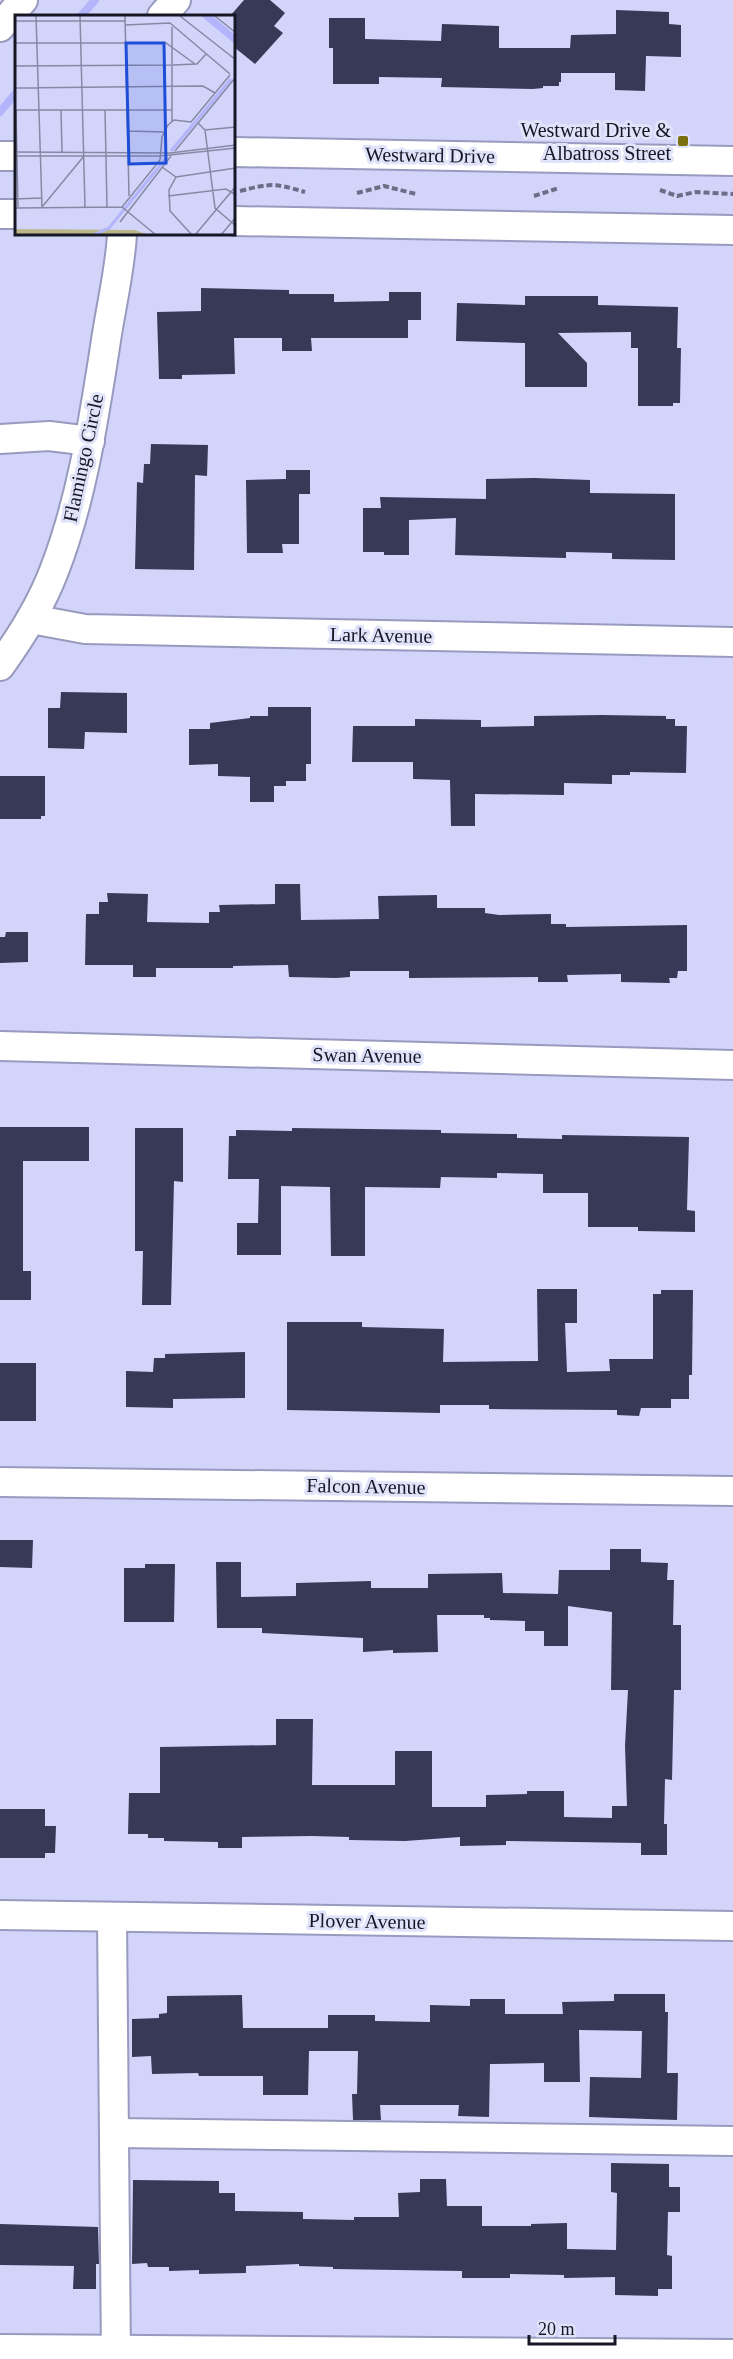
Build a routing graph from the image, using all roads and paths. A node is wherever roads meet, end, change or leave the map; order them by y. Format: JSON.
{"nodes":[{"id":1,"x":23,"y":0,"type":"edge"},
{"id":2,"x":176,"y":0,"type":"edge"},
{"id":3,"x":163,"y":15,"type":"edge"},
{"id":4,"x":0,"y":27,"type":"edge"},
{"id":5,"x":236,"y":152,"type":"edge"},
{"id":6,"x":733,"y":162,"type":"edge"},
{"id":7,"x":649,"y":186,"type":"dead end"},
{"id":8,"x":564,"y":187,"type":"dead end"},
{"id":9,"x":236,"y":192,"type":"edge"},
{"id":10,"x":314,"y":194,"type":"dead end"},
{"id":11,"x":733,"y":194,"type":"edge"},
{"id":12,"x":350,"y":195,"type":"dead end"},
{"id":13,"x":421,"y":195,"type":"dead end"},
{"id":14,"x":525,"y":198,"type":"dead end"},
{"id":15,"x":236,"y":221,"type":"edge"},
{"id":16,"x":733,"y":230,"type":"edge"},
{"id":17,"x":122,"y":236,"type":"edge"},
{"id":18,"x":0,"y":440,"type":"edge"},
{"id":19,"x":90,"y":441,"type":"junction"},
{"id":20,"x":31,"y":619,"type":"junction"},
{"id":21,"x":733,"y":642,"type":"edge"},
{"id":22,"x":0,"y":666,"type":"edge"},
{"id":23,"x":0,"y":1046,"type":"edge"},
{"id":24,"x":733,"y":1065,"type":"edge"},
{"id":25,"x":0,"y":1482,"type":"edge"},
{"id":26,"x":733,"y":1491,"type":"edge"},
{"id":27,"x":0,"y":1915,"type":"edge"},
{"id":28,"x":112,"y":1917,"type":"junction"},
{"id":29,"x":733,"y":1926,"type":"edge"},
{"id":30,"x":115,"y":2133,"type":"junction"},
{"id":31,"x":733,"y":2141,"type":"edge"},
{"id":32,"x":0,"y":2349,"type":"edge"},
{"id":33,"x":116,"y":2354,"type":"edge"},
{"id":34,"x":733,"y":2354,"type":"edge"}],
"edges":[{"from":1,"to":4,"type":"street"},
{"from":2,"to":3,"type":"street"},
{"from":5,"to":6,"type":"street","name":"Westward Drive"},
{"from":7,"to":11,"type":"path"},
{"from":8,"to":14,"type":"path"},
{"from":9,"to":10,"type":"path"},
{"from":12,"to":13,"type":"path"},
{"from":15,"to":16,"type":"street"},
{"from":17,"to":19,"type":"street","name":"Flamingo Circle"},
{"from":18,"to":19,"type":"street"},
{"from":19,"to":20,"type":"street","name":"Flamingo Circle"},
{"from":20,"to":21,"type":"street","name":"Lark Avenue"},
{"from":20,"to":22,"type":"street","name":"Flamingo Circle"},
{"from":23,"to":24,"type":"street","name":"Swan Avenue"},
{"from":25,"to":26,"type":"street","name":"Falcon Avenue"},
{"from":27,"to":28,"type":"street","name":"Plover Avenue"},
{"from":28,"to":29,"type":"street","name":"Plover Avenue"},
{"from":28,"to":30,"type":"street"},
{"from":30,"to":31,"type":"street"},
{"from":30,"to":33,"type":"street"},
{"from":32,"to":33,"type":"street"},
{"from":33,"to":34,"type":"street"}]}
